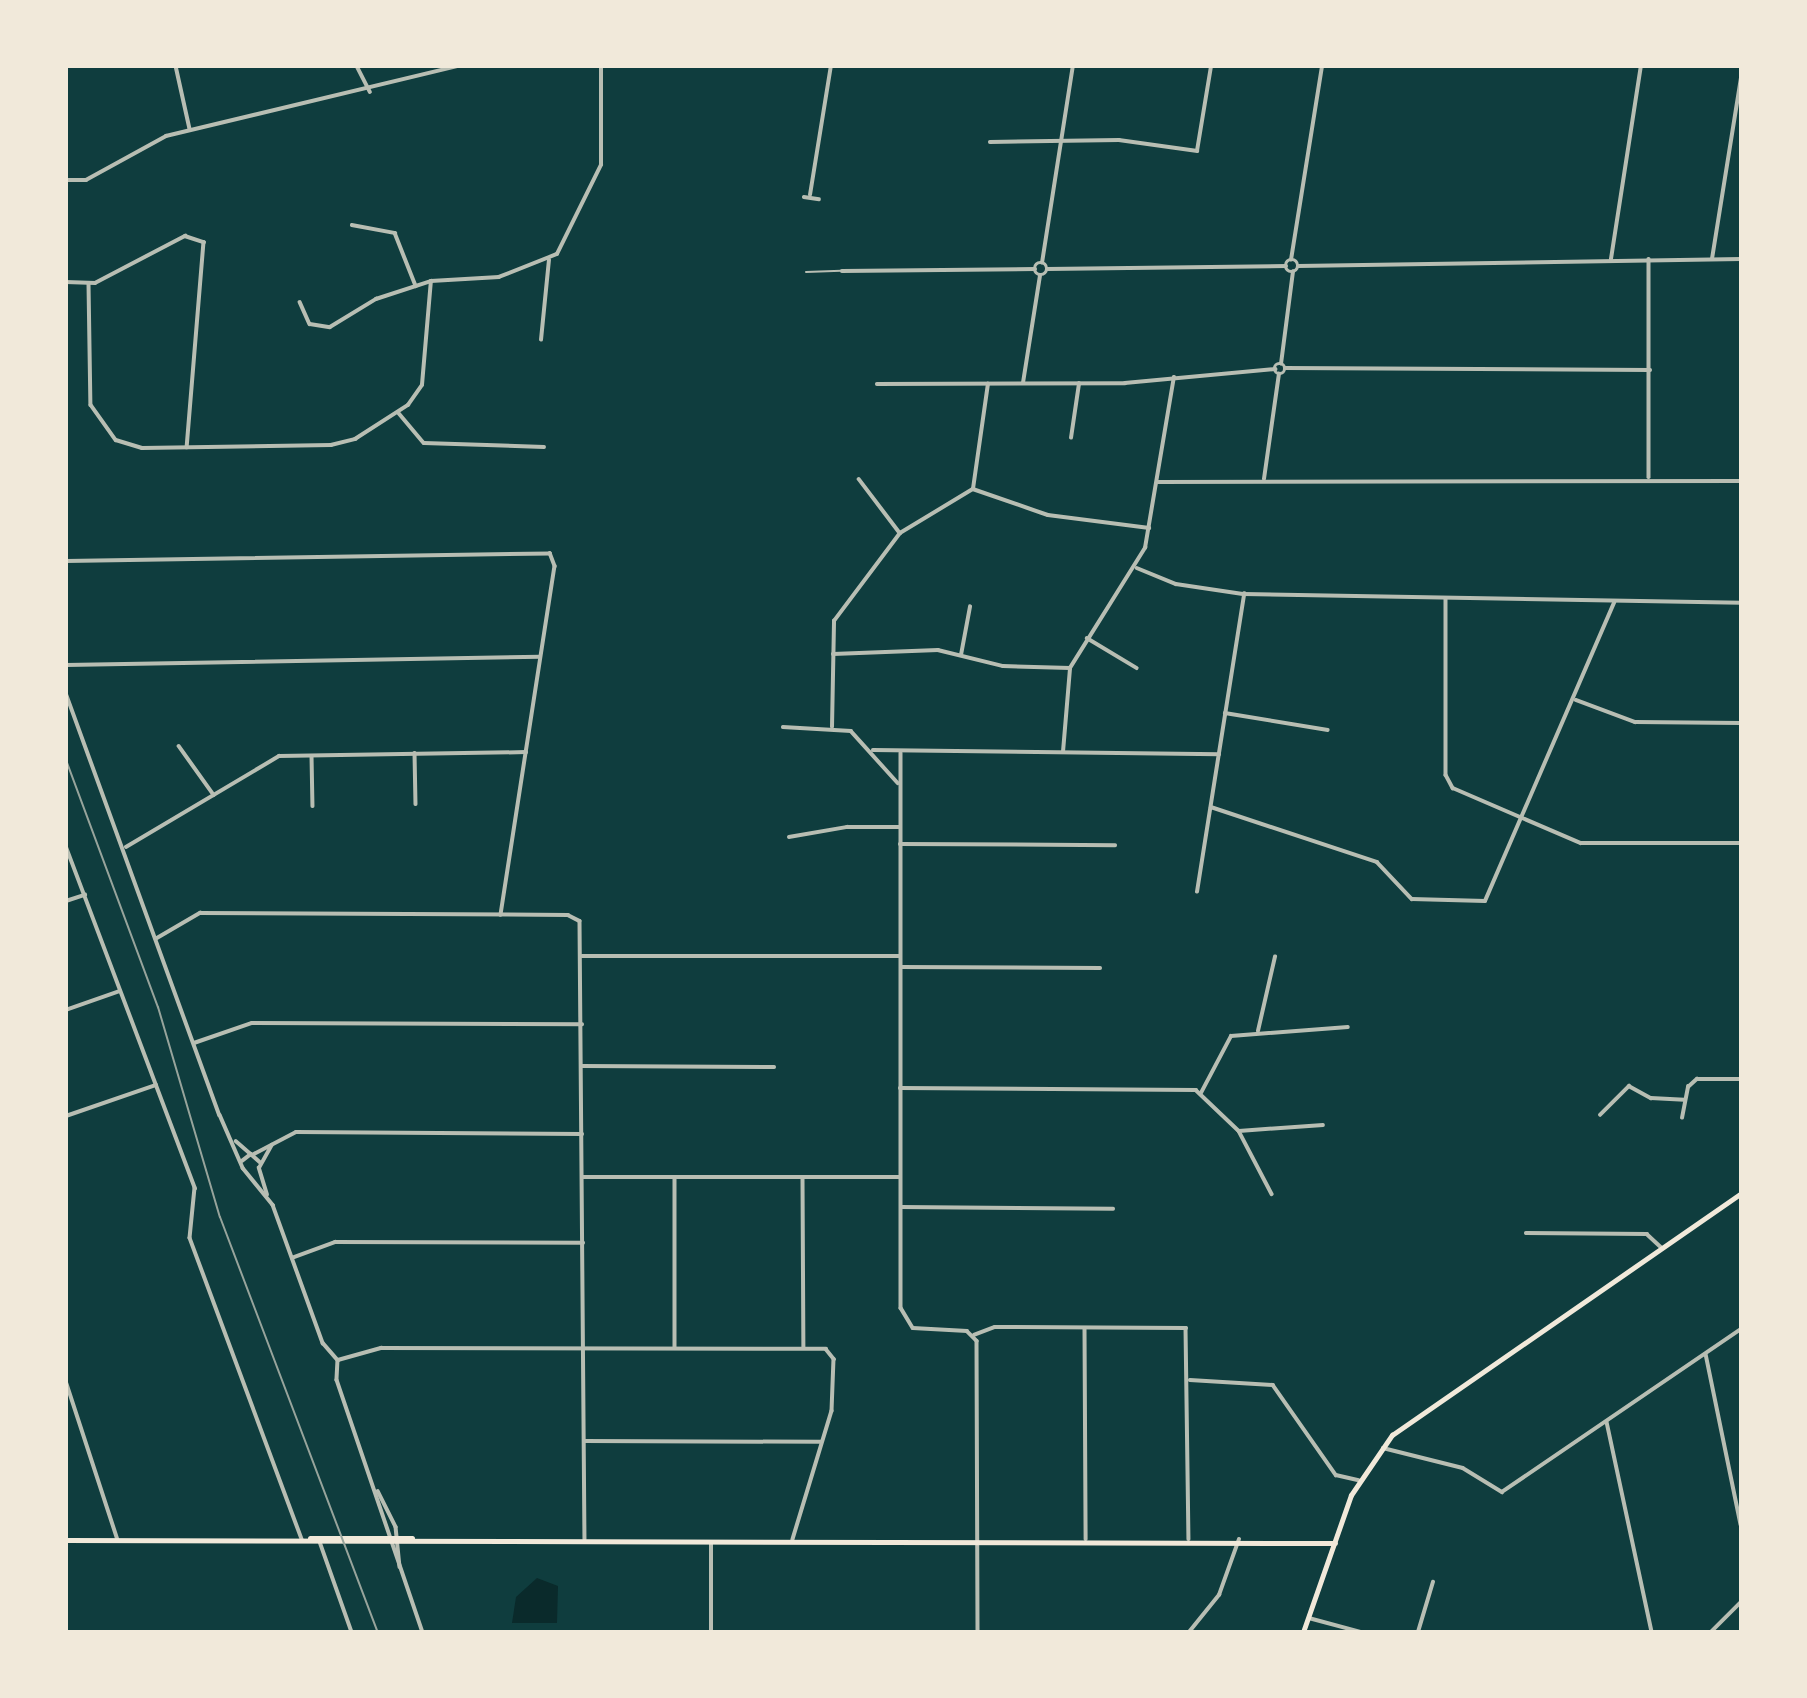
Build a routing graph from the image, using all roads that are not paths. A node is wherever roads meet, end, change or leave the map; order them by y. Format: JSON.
{"nodes":[{"id":1,"x":176,"y":66,"type":"edge"},
{"id":2,"x":357,"y":66,"type":"edge"},
{"id":3,"x":457,"y":66,"type":"edge"},
{"id":4,"x":601,"y":66,"type":"edge"},
{"id":5,"x":831,"y":66,"type":"edge"},
{"id":6,"x":1073,"y":66,"type":"edge"},
{"id":7,"x":1211,"y":66,"type":"edge"},
{"id":8,"x":1322,"y":66,"type":"edge"},
{"id":9,"x":1641,"y":66,"type":"edge"},
{"id":10,"x":1741,"y":78,"type":"edge"},
{"id":11,"x":370,"y":92,"type":"junction"},
{"id":12,"x":190,"y":129,"type":"junction"},
{"id":13,"x":1061,"y":141,"type":"junction"},
{"id":14,"x":990,"y":142,"type":"dead end"},
{"id":15,"x":66,"y":180,"type":"edge"},
{"id":16,"x":810,"y":195,"type":"junction"},
{"id":17,"x":804,"y":197,"type":"dead end"},
{"id":18,"x":819,"y":199,"type":"dead end"},
{"id":19,"x":352,"y":225,"type":"dead end"},
{"id":20,"x":1611,"y":259,"type":"junction"},
{"id":21,"x":1649,"y":259,"type":"junction"},
{"id":22,"x":1712,"y":259,"type":"junction"},
{"id":23,"x":1741,"y":259,"type":"edge"},
{"id":24,"x":549,"y":260,"type":"junction"},
{"id":25,"x":1291,"y":260,"type":"junction"},
{"id":26,"x":1042,"y":263,"type":"junction"},
{"id":27,"x":1286,"y":266,"type":"junction"},
{"id":28,"x":1298,"y":266,"type":"junction"},
{"id":29,"x":1035,"y":269,"type":"junction"},
{"id":30,"x":1048,"y":269,"type":"junction"},
{"id":31,"x":842,"y":271,"type":"joint"},
{"id":32,"x":806,"y":272,"type":"dead end"},
{"id":33,"x":1293,"y":272,"type":"junction"},
{"id":34,"x":1040,"y":275,"type":"junction"},
{"id":35,"x":431,"y":281,"type":"junction"},
{"id":36,"x":66,"y":282,"type":"edge"},
{"id":37,"x":89,"y":284,"type":"junction"},
{"id":38,"x":416,"y":286,"type":"junction"},
{"id":39,"x":300,"y":302,"type":"dead end"},
{"id":40,"x":541,"y":340,"type":"dead end"},
{"id":41,"x":1281,"y":363,"type":"junction"},
{"id":42,"x":1285,"y":368,"type":"junction"},
{"id":43,"x":1275,"y":369,"type":"junction"},
{"id":44,"x":1650,"y":370,"type":"junction"},
{"id":45,"x":1279,"y":374,"type":"junction"},
{"id":46,"x":1174,"y":377,"type":"junction"},
{"id":47,"x":1023,"y":383,"type":"junction"},
{"id":48,"x":877,"y":384,"type":"dead end"},
{"id":49,"x":988,"y":384,"type":"junction"},
{"id":50,"x":1079,"y":384,"type":"junction"},
{"id":51,"x":398,"y":412,"type":"junction"},
{"id":52,"x":1071,"y":438,"type":"dead end"},
{"id":53,"x":187,"y":447,"type":"junction"},
{"id":54,"x":544,"y":447,"type":"dead end"},
{"id":55,"x":1649,"y":477,"type":"junction"},
{"id":56,"x":859,"y":479,"type":"dead end"},
{"id":57,"x":1264,"y":480,"type":"junction"},
{"id":58,"x":1741,"y":481,"type":"edge"},
{"id":59,"x":1158,"y":482,"type":"junction"},
{"id":60,"x":973,"y":489,"type":"junction"},
{"id":61,"x":1149,"y":528,"type":"junction"},
{"id":62,"x":900,"y":533,"type":"junction"},
{"id":63,"x":66,"y":561,"type":"edge"},
{"id":64,"x":1137,"y":568,"type":"junction"},
{"id":65,"x":1244,"y":594,"type":"junction"},
{"id":66,"x":1446,"y":598,"type":"junction"},
{"id":67,"x":1614,"y":603,"type":"junction"},
{"id":68,"x":1741,"y":603,"type":"edge"},
{"id":69,"x":970,"y":607,"type":"dead end"},
{"id":70,"x":1087,"y":638,"type":"junction"},
{"id":71,"x":833,"y":654,"type":"junction"},
{"id":72,"x":961,"y":655,"type":"junction"},
{"id":73,"x":541,"y":657,"type":"junction"},
{"id":74,"x":66,"y":665,"type":"edge"},
{"id":75,"x":1070,"y":668,"type":"junction"},
{"id":76,"x":1137,"y":668,"type":"dead end"},
{"id":77,"x":66,"y":693,"type":"edge"},
{"id":78,"x":1576,"y":700,"type":"junction"},
{"id":79,"x":1225,"y":713,"type":"junction"},
{"id":80,"x":1741,"y":723,"type":"edge"},
{"id":81,"x":783,"y":727,"type":"dead end"},
{"id":82,"x":832,"y":727,"type":"junction"},
{"id":83,"x":1328,"y":730,"type":"dead end"},
{"id":84,"x":180,"y":746,"type":"dead end"},
{"id":85,"x":873,"y":750,"type":"junction"},
{"id":86,"x":526,"y":752,"type":"junction"},
{"id":87,"x":901,"y":752,"type":"junction"},
{"id":88,"x":1063,"y":752,"type":"junction"},
{"id":89,"x":415,"y":753,"type":"junction"},
{"id":90,"x":1219,"y":754,"type":"junction"},
{"id":91,"x":312,"y":756,"type":"junction"},
{"id":92,"x":900,"y":788,"type":"junction"},
{"id":93,"x":214,"y":795,"type":"junction"},
{"id":94,"x":416,"y":804,"type":"dead end"},
{"id":95,"x":313,"y":806,"type":"dead end"},
{"id":96,"x":1211,"y":807,"type":"junction"},
{"id":97,"x":1525,"y":821,"type":"junction"},
{"id":98,"x":900,"y":827,"type":"junction"},
{"id":99,"x":789,"y":837,"type":"dead end"},
{"id":100,"x":1741,"y":843,"type":"edge"},
{"id":101,"x":900,"y":844,"type":"junction"},
{"id":102,"x":1115,"y":845,"type":"dead end"},
{"id":103,"x":66,"y":846,"type":"edge"},
{"id":104,"x":125,"y":848,"type":"junction"},
{"id":105,"x":1197,"y":892,"type":"dead end"},
{"id":106,"x":85,"y":895,"type":"junction"},
{"id":107,"x":66,"y":901,"type":"edge"},
{"id":108,"x":501,"y":915,"type":"junction"},
{"id":109,"x":157,"y":937,"type":"junction"},
{"id":110,"x":582,"y":956,"type":"junction"},
{"id":111,"x":900,"y":956,"type":"junction"},
{"id":112,"x":1275,"y":957,"type":"dead end"},
{"id":113,"x":901,"y":967,"type":"junction"},
{"id":114,"x":1100,"y":968,"type":"dead end"},
{"id":115,"x":120,"y":991,"type":"junction"},
{"id":116,"x":66,"y":1010,"type":"edge"},
{"id":117,"x":582,"y":1024,"type":"junction"},
{"id":118,"x":1348,"y":1027,"type":"dead end"},
{"id":119,"x":1258,"y":1031,"type":"junction"},
{"id":120,"x":194,"y":1043,"type":"junction"},
{"id":121,"x":582,"y":1066,"type":"junction"},
{"id":122,"x":774,"y":1067,"type":"dead end"},
{"id":123,"x":1741,"y":1079,"type":"edge"},
{"id":124,"x":156,"y":1086,"type":"junction"},
{"id":125,"x":900,"y":1088,"type":"junction"},
{"id":126,"x":1201,"y":1093,"type":"junction"},
{"id":127,"x":1684,"y":1100,"type":"junction"},
{"id":128,"x":1600,"y":1115,"type":"dead end"},
{"id":129,"x":66,"y":1116,"type":"edge"},
{"id":130,"x":1682,"y":1118,"type":"dead end"},
{"id":131,"x":1324,"y":1125,"type":"dead end"},
{"id":132,"x":1239,"y":1131,"type":"junction"},
{"id":133,"x":582,"y":1134,"type":"junction"},
{"id":134,"x":232,"y":1137,"type":"junction"},
{"id":135,"x":273,"y":1143,"type":"junction"},
{"id":136,"x":252,"y":1154,"type":"junction"},
{"id":137,"x":242,"y":1161,"type":"junction"},
{"id":138,"x":260,"y":1162,"type":"junction"},
{"id":139,"x":260,"y":1168,"type":"junction"},
{"id":140,"x":250,"y":1173,"type":"junction"},
{"id":141,"x":676,"y":1177,"type":"junction"},
{"id":142,"x":583,"y":1178,"type":"junction"},
{"id":143,"x":803,"y":1178,"type":"junction"},
{"id":144,"x":900,"y":1178,"type":"junction"},
{"id":145,"x":1739,"y":1193,"type":"edge"},
{"id":146,"x":1272,"y":1194,"type":"dead end"},
{"id":147,"x":268,"y":1197,"type":"junction"},
{"id":148,"x":901,"y":1207,"type":"junction"},
{"id":149,"x":1113,"y":1209,"type":"dead end"},
{"id":150,"x":1526,"y":1233,"type":"dead end"},
{"id":151,"x":583,"y":1243,"type":"junction"},
{"id":152,"x":1661,"y":1247,"type":"junction"},
{"id":153,"x":292,"y":1258,"type":"junction"},
{"id":154,"x":1084,"y":1327,"type":"junction"},
{"id":155,"x":1741,"y":1329,"type":"edge"},
{"id":156,"x":974,"y":1335,"type":"junction"},
{"id":157,"x":585,"y":1348,"type":"junction"},
{"id":158,"x":676,"y":1348,"type":"junction"},
{"id":159,"x":804,"y":1348,"type":"junction"},
{"id":160,"x":1706,"y":1354,"type":"junction"},
{"id":161,"x":338,"y":1360,"type":"junction"},
{"id":162,"x":1190,"y":1380,"type":"junction"},
{"id":163,"x":66,"y":1381,"type":"edge"},
{"id":164,"x":1607,"y":1422,"type":"junction"},
{"id":165,"x":585,"y":1441,"type":"junction"},
{"id":166,"x":821,"y":1442,"type":"junction"},
{"id":167,"x":1381,"y":1447,"type":"junction"},
{"id":168,"x":1358,"y":1480,"type":"junction"},
{"id":169,"x":376,"y":1488,"type":"junction"},
{"id":170,"x":1741,"y":1524,"type":"edge"},
{"id":171,"x":978,"y":1538,"type":"junction"},
{"id":172,"x":302,"y":1539,"type":"junction"},
{"id":173,"x":585,"y":1539,"type":"junction"},
{"id":174,"x":711,"y":1539,"type":"junction"},
{"id":175,"x":793,"y":1539,"type":"junction"},
{"id":176,"x":1086,"y":1539,"type":"junction"},
{"id":177,"x":1189,"y":1539,"type":"junction"},
{"id":178,"x":1239,"y":1539,"type":"junction"},
{"id":179,"x":66,"y":1540,"type":"edge"},
{"id":180,"x":118,"y":1540,"type":"junction"},
{"id":181,"x":319,"y":1540,"type":"junction"},
{"id":182,"x":397,"y":1540,"type":"junction"},
{"id":183,"x":390,"y":1541,"type":"junction"},
{"id":184,"x":1335,"y":1543,"type":"junction"},
{"id":185,"x":401,"y":1576,"type":"junction"},
{"id":186,"x":1433,"y":1582,"type":"dead end"},
{"id":187,"x":1741,"y":1602,"type":"edge"},
{"id":188,"x":1309,"y":1618,"type":"junction"},
{"id":189,"x":352,"y":1632,"type":"edge"},
{"id":190,"x":423,"y":1632,"type":"edge"},
{"id":191,"x":711,"y":1632,"type":"edge"},
{"id":192,"x":978,"y":1632,"type":"edge"},
{"id":193,"x":1189,"y":1632,"type":"edge"},
{"id":194,"x":1303,"y":1632,"type":"edge"},
{"id":195,"x":1361,"y":1632,"type":"edge"},
{"id":196,"x":1418,"y":1632,"type":"edge"},
{"id":197,"x":1652,"y":1632,"type":"edge"},
{"id":198,"x":1711,"y":1632,"type":"edge"}],
"edges":[{"from":1,"to":12,"type":"street"},
{"from":2,"to":11,"type":"street"},
{"from":3,"to":11,"type":"street"},
{"from":4,"to":24,"type":"street"},
{"from":5,"to":16,"type":"street"},
{"from":6,"to":13,"type":"street"},
{"from":7,"to":13,"type":"street"},
{"from":8,"to":25,"type":"street"},
{"from":9,"to":20,"type":"street"},
{"from":10,"to":22,"type":"street"},
{"from":11,"to":12,"type":"street"},
{"from":12,"to":15,"type":"street"},
{"from":13,"to":14,"type":"street"},
{"from":13,"to":26,"type":"street"},
{"from":16,"to":17,"type":"street"},
{"from":16,"to":18,"type":"street"},
{"from":19,"to":38,"type":"street"},
{"from":20,"to":21,"type":"street"},
{"from":20,"to":28,"type":"street"},
{"from":21,"to":22,"type":"street"},
{"from":21,"to":44,"type":"street"},
{"from":22,"to":23,"type":"street"},
{"from":24,"to":35,"type":"street"},
{"from":24,"to":40,"type":"street"},
{"from":25,"to":27,"type":"street"},
{"from":25,"to":28,"type":"street"},
{"from":26,"to":29,"type":"street"},
{"from":26,"to":30,"type":"street"},
{"from":27,"to":30,"type":"street"},
{"from":27,"to":33,"type":"street"},
{"from":28,"to":33,"type":"street"},
{"from":29,"to":31,"type":"street"},
{"from":29,"to":34,"type":"street"},
{"from":30,"to":34,"type":"street"},
{"from":31,"to":32,"type":"lane"},
{"from":33,"to":41,"type":"street"},
{"from":34,"to":47,"type":"street"},
{"from":35,"to":38,"type":"street"},
{"from":35,"to":51,"type":"street"},
{"from":36,"to":37,"type":"street"},
{"from":37,"to":53,"type":"street"},
{"from":37,"to":53,"type":"street"},
{"from":38,"to":39,"type":"street"},
{"from":41,"to":42,"type":"street"},
{"from":41,"to":43,"type":"street"},
{"from":42,"to":44,"type":"street"},
{"from":42,"to":45,"type":"street"},
{"from":43,"to":45,"type":"street"},
{"from":43,"to":46,"type":"street"},
{"from":44,"to":55,"type":"street"},
{"from":45,"to":57,"type":"street"},
{"from":46,"to":50,"type":"street"},
{"from":46,"to":59,"type":"street"},
{"from":47,"to":49,"type":"street"},
{"from":47,"to":50,"type":"street"},
{"from":48,"to":49,"type":"street"},
{"from":49,"to":60,"type":"street"},
{"from":50,"to":52,"type":"street"},
{"from":51,"to":53,"type":"street"},
{"from":51,"to":54,"type":"street"},
{"from":55,"to":57,"type":"street"},
{"from":55,"to":58,"type":"street"},
{"from":56,"to":62,"type":"street"},
{"from":57,"to":59,"type":"street"},
{"from":59,"to":61,"type":"street"},
{"from":60,"to":61,"type":"street"},
{"from":60,"to":62,"type":"street"},
{"from":61,"to":64,"type":"street"},
{"from":62,"to":71,"type":"street"},
{"from":63,"to":73,"type":"street"},
{"from":64,"to":65,"type":"street"},
{"from":64,"to":70,"type":"street"},
{"from":65,"to":66,"type":"street"},
{"from":65,"to":79,"type":"street"},
{"from":66,"to":67,"type":"street"},
{"from":66,"to":97,"type":"street"},
{"from":67,"to":68,"type":"street"},
{"from":67,"to":78,"type":"street"},
{"from":69,"to":72,"type":"street"},
{"from":70,"to":75,"type":"street"},
{"from":70,"to":76,"type":"street"},
{"from":71,"to":72,"type":"street"},
{"from":71,"to":82,"type":"street"},
{"from":72,"to":75,"type":"street"},
{"from":73,"to":74,"type":"street"},
{"from":73,"to":86,"type":"street"},
{"from":75,"to":88,"type":"street"},
{"from":77,"to":104,"type":"street"},
{"from":78,"to":80,"type":"street"},
{"from":78,"to":97,"type":"street"},
{"from":79,"to":83,"type":"street"},
{"from":79,"to":90,"type":"street"},
{"from":81,"to":82,"type":"street"},
{"from":82,"to":85,"type":"street"},
{"from":84,"to":93,"type":"street"},
{"from":85,"to":87,"type":"street"},
{"from":85,"to":92,"type":"street"},
{"from":86,"to":89,"type":"street"},
{"from":86,"to":108,"type":"street"},
{"from":87,"to":88,"type":"street"},
{"from":87,"to":92,"type":"street"},
{"from":88,"to":90,"type":"street"},
{"from":89,"to":91,"type":"street"},
{"from":89,"to":94,"type":"street"},
{"from":90,"to":96,"type":"street"},
{"from":91,"to":93,"type":"street"},
{"from":91,"to":95,"type":"street"},
{"from":92,"to":98,"type":"street"},
{"from":93,"to":104,"type":"street"},
{"from":96,"to":97,"type":"street"},
{"from":96,"to":105,"type":"street"},
{"from":97,"to":100,"type":"street"},
{"from":98,"to":99,"type":"street"},
{"from":98,"to":101,"type":"street"},
{"from":101,"to":102,"type":"street"},
{"from":101,"to":111,"type":"street"},
{"from":103,"to":106,"type":"street"},
{"from":104,"to":109,"type":"street"},
{"from":106,"to":107,"type":"street"},
{"from":106,"to":115,"type":"street"},
{"from":108,"to":109,"type":"street"},
{"from":108,"to":110,"type":"street"},
{"from":109,"to":120,"type":"street"},
{"from":110,"to":111,"type":"street"},
{"from":110,"to":117,"type":"street"},
{"from":111,"to":113,"type":"street"},
{"from":112,"to":119,"type":"street"},
{"from":113,"to":114,"type":"street"},
{"from":113,"to":125,"type":"street"},
{"from":115,"to":116,"type":"street"},
{"from":115,"to":124,"type":"street"},
{"from":117,"to":120,"type":"street"},
{"from":117,"to":121,"type":"street"},
{"from":118,"to":119,"type":"street"},
{"from":119,"to":126,"type":"street"},
{"from":120,"to":134,"type":"street"},
{"from":121,"to":122,"type":"street"},
{"from":121,"to":133,"type":"street"},
{"from":123,"to":127,"type":"street"},
{"from":124,"to":129,"type":"street"},
{"from":124,"to":172,"type":"street"},
{"from":125,"to":126,"type":"street"},
{"from":125,"to":144,"type":"street"},
{"from":126,"to":132,"type":"street"},
{"from":127,"to":128,"type":"street"},
{"from":127,"to":130,"type":"street"},
{"from":131,"to":132,"type":"street"},
{"from":132,"to":146,"type":"street"},
{"from":133,"to":135,"type":"street"},
{"from":133,"to":142,"type":"street"},
{"from":134,"to":136,"type":"street"},
{"from":134,"to":137,"type":"street"},
{"from":135,"to":136,"type":"street"},
{"from":135,"to":138,"type":"street"},
{"from":136,"to":137,"type":"street"},
{"from":136,"to":138,"type":"street"},
{"from":137,"to":140,"type":"street"},
{"from":138,"to":139,"type":"street"},
{"from":139,"to":140,"type":"street"},
{"from":139,"to":147,"type":"street"},
{"from":140,"to":147,"type":"street"},
{"from":141,"to":142,"type":"street"},
{"from":141,"to":143,"type":"street"},
{"from":141,"to":158,"type":"street"},
{"from":142,"to":151,"type":"street"},
{"from":143,"to":144,"type":"street"},
{"from":143,"to":159,"type":"street"},
{"from":144,"to":148,"type":"street"},
{"from":145,"to":152,"type":"main road"},
{"from":147,"to":153,"type":"street"},
{"from":148,"to":149,"type":"street"},
{"from":148,"to":156,"type":"street"},
{"from":150,"to":152,"type":"street"},
{"from":151,"to":153,"type":"street"},
{"from":151,"to":157,"type":"street"},
{"from":152,"to":167,"type":"main road"},
{"from":153,"to":161,"type":"street"},
{"from":154,"to":156,"type":"street"},
{"from":154,"to":162,"type":"street"},
{"from":154,"to":176,"type":"street"},
{"from":155,"to":160,"type":"street"},
{"from":156,"to":171,"type":"street"},
{"from":157,"to":158,"type":"street"},
{"from":157,"to":161,"type":"street"},
{"from":157,"to":165,"type":"street"},
{"from":158,"to":159,"type":"street"},
{"from":159,"to":166,"type":"street"},
{"from":160,"to":164,"type":"street"},
{"from":160,"to":170,"type":"street"},
{"from":161,"to":169,"type":"street"},
{"from":162,"to":168,"type":"street"},
{"from":162,"to":177,"type":"street"},
{"from":163,"to":180,"type":"street"},
{"from":164,"to":167,"type":"street"},
{"from":164,"to":197,"type":"street"},
{"from":165,"to":166,"type":"street"},
{"from":165,"to":173,"type":"street"},
{"from":166,"to":175,"type":"street"},
{"from":167,"to":168,"type":"main road"},
{"from":168,"to":184,"type":"main road"},
{"from":169,"to":182,"type":"street"},
{"from":169,"to":183,"type":"street"},
{"from":171,"to":175,"type":"main road"},
{"from":171,"to":176,"type":"main road"},
{"from":171,"to":192,"type":"street"},
{"from":172,"to":180,"type":"main road"},
{"from":172,"to":181,"type":"main road"},
{"from":173,"to":174,"type":"main road"},
{"from":173,"to":182,"type":"main road"},
{"from":174,"to":175,"type":"main road"},
{"from":174,"to":191,"type":"street"},
{"from":176,"to":177,"type":"main road"},
{"from":177,"to":178,"type":"main road"},
{"from":178,"to":184,"type":"main road"},
{"from":178,"to":193,"type":"street"},
{"from":179,"to":180,"type":"main road"},
{"from":181,"to":183,"type":"main road"},
{"from":181,"to":189,"type":"street"},
{"from":182,"to":183,"type":"main road"},
{"from":182,"to":185,"type":"street"},
{"from":183,"to":185,"type":"street"},
{"from":184,"to":188,"type":"main road"},
{"from":185,"to":190,"type":"street"},
{"from":186,"to":196,"type":"street"},
{"from":187,"to":198,"type":"street"},
{"from":188,"to":194,"type":"main road"},
{"from":188,"to":195,"type":"street"}]}
